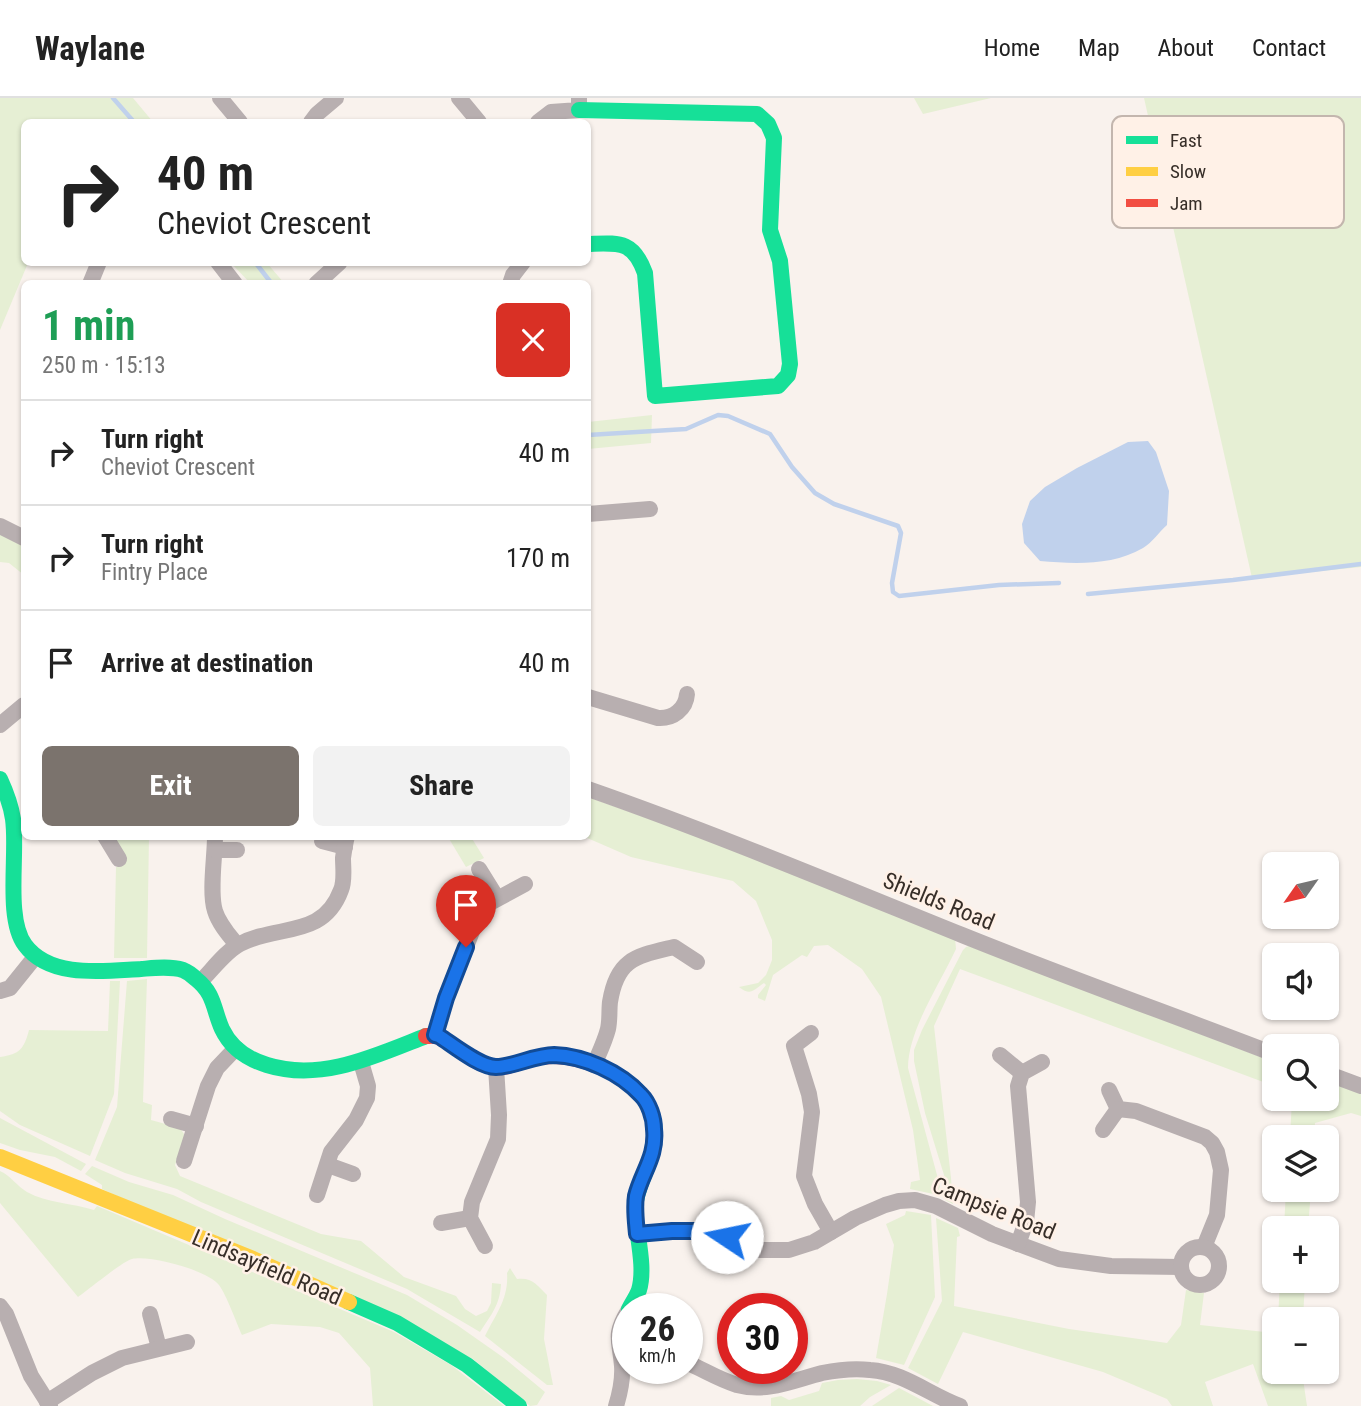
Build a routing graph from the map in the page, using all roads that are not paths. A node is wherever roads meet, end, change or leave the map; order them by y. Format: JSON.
{"nodes":[{"id":1,"x":220,"y":98,"type":"edge"},
{"id":2,"x":336,"y":98,"type":"edge"},
{"id":3,"x":459,"y":98,"type":"edge"},
{"id":4,"x":579,"y":104,"type":"edge"},
{"id":5,"x":238,"y":119,"type":"edge"},
{"id":6,"x":313,"y":119,"type":"edge"},
{"id":7,"x":476,"y":119,"type":"edge"},
{"id":8,"x":542,"y":119,"type":"edge"},
{"id":9,"x":591,"y":244,"type":"edge"},
{"id":10,"x":221,"y":266,"type":"edge"},
{"id":11,"x":336,"y":266,"type":"edge"},
{"id":12,"x":232,"y":280,"type":"edge"},
{"id":13,"x":320,"y":280,"type":"edge"},
{"id":14,"x":650,"y":509,"type":"dead end"},
{"id":15,"x":591,"y":514,"type":"edge"},
{"id":16,"x":0,"y":526,"type":"edge"},
{"id":17,"x":21,"y":536,"type":"edge"},
{"id":18,"x":687,"y":694,"type":"dead end"},
{"id":19,"x":591,"y":698,"type":"edge"},
{"id":20,"x":21,"y":708,"type":"edge"},
{"id":21,"x":0,"y":725,"type":"edge"},
{"id":22,"x":0,"y":779,"type":"edge"},
{"id":23,"x":591,"y":790,"type":"edge"},
{"id":24,"x":19,"y":832,"type":"edge"},
{"id":25,"x":107,"y":840,"type":"edge"},
{"id":26,"x":322,"y":841,"type":"dead end"},
{"id":27,"x":346,"y":842,"type":"edge"},
{"id":28,"x":215,"y":843,"type":"edge"},
{"id":29,"x":237,"y":850,"type":"dead end"},
{"id":30,"x":119,"y":859,"type":"dead end"},
{"id":31,"x":480,"y":869,"type":"dead end"},
{"id":32,"x":525,"y":884,"type":"dead end"},
{"id":33,"x":497,"y":898,"type":"junction"},
{"id":34,"x":678,"y":930,"type":"dead end"},
{"id":35,"x":237,"y":945,"type":"junction"},
{"id":36,"x":674,"y":947,"type":"junction"},
{"id":37,"x":35,"y":957,"type":"junction"},
{"id":38,"x":697,"y":962,"type":"dead end"},
{"id":39,"x":201,"y":981,"type":"junction"},
{"id":40,"x":0,"y":991,"type":"edge"},
{"id":41,"x":811,"y":1033,"type":"dead end"},
{"id":42,"x":435,"y":1035,"type":"junction"},
{"id":43,"x":236,"y":1048,"type":"junction"},
{"id":44,"x":1262,"y":1049,"type":"edge"},
{"id":45,"x":1000,"y":1055,"type":"dead end"},
{"id":46,"x":361,"y":1062,"type":"junction"},
{"id":47,"x":1042,"y":1062,"type":"dead end"},
{"id":48,"x":594,"y":1065,"type":"junction"},
{"id":49,"x":496,"y":1067,"type":"junction"},
{"id":50,"x":1022,"y":1073,"type":"junction"},
{"id":51,"x":1339,"y":1078,"type":"edge"},
{"id":52,"x":1361,"y":1086,"type":"edge"},
{"id":53,"x":1109,"y":1090,"type":"dead end"},
{"id":54,"x":1118,"y":1109,"type":"junction"},
{"id":55,"x":171,"y":1119,"type":"dead end"},
{"id":56,"x":196,"y":1126,"type":"junction"},
{"id":57,"x":1103,"y":1130,"type":"dead end"},
{"id":58,"x":0,"y":1157,"type":"edge"},
{"id":59,"x":184,"y":1161,"type":"dead end"},
{"id":60,"x":328,"y":1166,"type":"junction"},
{"id":61,"x":352,"y":1174,"type":"dead end"},
{"id":62,"x":317,"y":1195,"type":"dead end"},
{"id":63,"x":470,"y":1218,"type":"junction"},
{"id":64,"x":442,"y":1223,"type":"dead end"},
{"id":65,"x":831,"y":1232,"type":"junction"},
{"id":66,"x":637,"y":1234,"type":"junction"},
{"id":67,"x":1018,"y":1244,"type":"junction"},
{"id":68,"x":485,"y":1245,"type":"dead end"},
{"id":69,"x":1204,"y":1247,"type":"junction"},
{"id":70,"x":1181,"y":1267,"type":"junction"},
{"id":71,"x":638,"y":1293,"type":"edge"},
{"id":72,"x":0,"y":1306,"type":"edge"},
{"id":73,"x":150,"y":1314,"type":"dead end"},
{"id":74,"x":187,"y":1342,"type":"dead end"},
{"id":75,"x":159,"y":1348,"type":"junction"},
{"id":76,"x":703,"y":1370,"type":"edge"},
{"id":77,"x":621,"y":1384,"type":"edge"},
{"id":78,"x":49,"y":1404,"type":"edge"},
{"id":79,"x":519,"y":1406,"type":"edge"},
{"id":80,"x":616,"y":1406,"type":"edge"},
{"id":81,"x":960,"y":1406,"type":"edge"}],
"edges":[{"from":1,"to":5,"type":"street"},
{"from":2,"to":6,"type":"street"},
{"from":3,"to":7,"type":"street"},
{"from":4,"to":8,"type":"street"},
{"from":4,"to":9,"type":"street"},
{"from":10,"to":12,"type":"street"},
{"from":11,"to":13,"type":"street"},
{"from":14,"to":15,"type":"street"},
{"from":16,"to":17,"type":"street"},
{"from":18,"to":19,"type":"street"},
{"from":20,"to":21,"type":"street"},
{"from":22,"to":24,"type":"street"},
{"from":23,"to":44,"type":"street","name":"Shields Road"},
{"from":24,"to":37,"type":"street"},
{"from":25,"to":30,"type":"street"},
{"from":26,"to":27,"type":"street"},
{"from":27,"to":35,"type":"street"},
{"from":28,"to":29,"type":"street"},
{"from":28,"to":35,"type":"street"},
{"from":31,"to":33,"type":"street"},
{"from":32,"to":33,"type":"street"},
{"from":33,"to":42,"type":"street"},
{"from":34,"to":36,"type":"street"},
{"from":35,"to":39,"type":"street"},
{"from":36,"to":38,"type":"street"},
{"from":36,"to":48,"type":"street"},
{"from":37,"to":39,"type":"street"},
{"from":37,"to":40,"type":"street"},
{"from":39,"to":43,"type":"street"},
{"from":41,"to":65,"type":"street"},
{"from":42,"to":46,"type":"street"},
{"from":42,"to":49,"type":"street"},
{"from":43,"to":46,"type":"street"},
{"from":43,"to":56,"type":"street"},
{"from":45,"to":50,"type":"street"},
{"from":46,"to":60,"type":"street"},
{"from":47,"to":50,"type":"street"},
{"from":48,"to":49,"type":"street"},
{"from":48,"to":66,"type":"street"},
{"from":49,"to":63,"type":"street"},
{"from":50,"to":67,"type":"street"},
{"from":51,"to":52,"type":"street"},
{"from":53,"to":54,"type":"street"},
{"from":54,"to":57,"type":"street"},
{"from":54,"to":69,"type":"street"},
{"from":55,"to":56,"type":"street"},
{"from":56,"to":59,"type":"street"},
{"from":58,"to":79,"type":"street","name":"Lindsayfield Road"},
{"from":60,"to":61,"type":"street"},
{"from":60,"to":62,"type":"street"},
{"from":63,"to":64,"type":"street"},
{"from":63,"to":68,"type":"street"},
{"from":65,"to":66,"type":"street","name":"Campsie Road"},
{"from":65,"to":67,"type":"street","name":"Campsie Road"},
{"from":66,"to":71,"type":"street"},
{"from":67,"to":70,"type":"street","name":"Campsie Road"},
{"from":69,"to":70,"type":"street"},
{"from":69,"to":70,"type":"street"},
{"from":72,"to":78,"type":"street"},
{"from":73,"to":75,"type":"street"},
{"from":74,"to":75,"type":"street"},
{"from":75,"to":78,"type":"street"},
{"from":76,"to":81,"type":"street"},
{"from":77,"to":80,"type":"street"}]}
